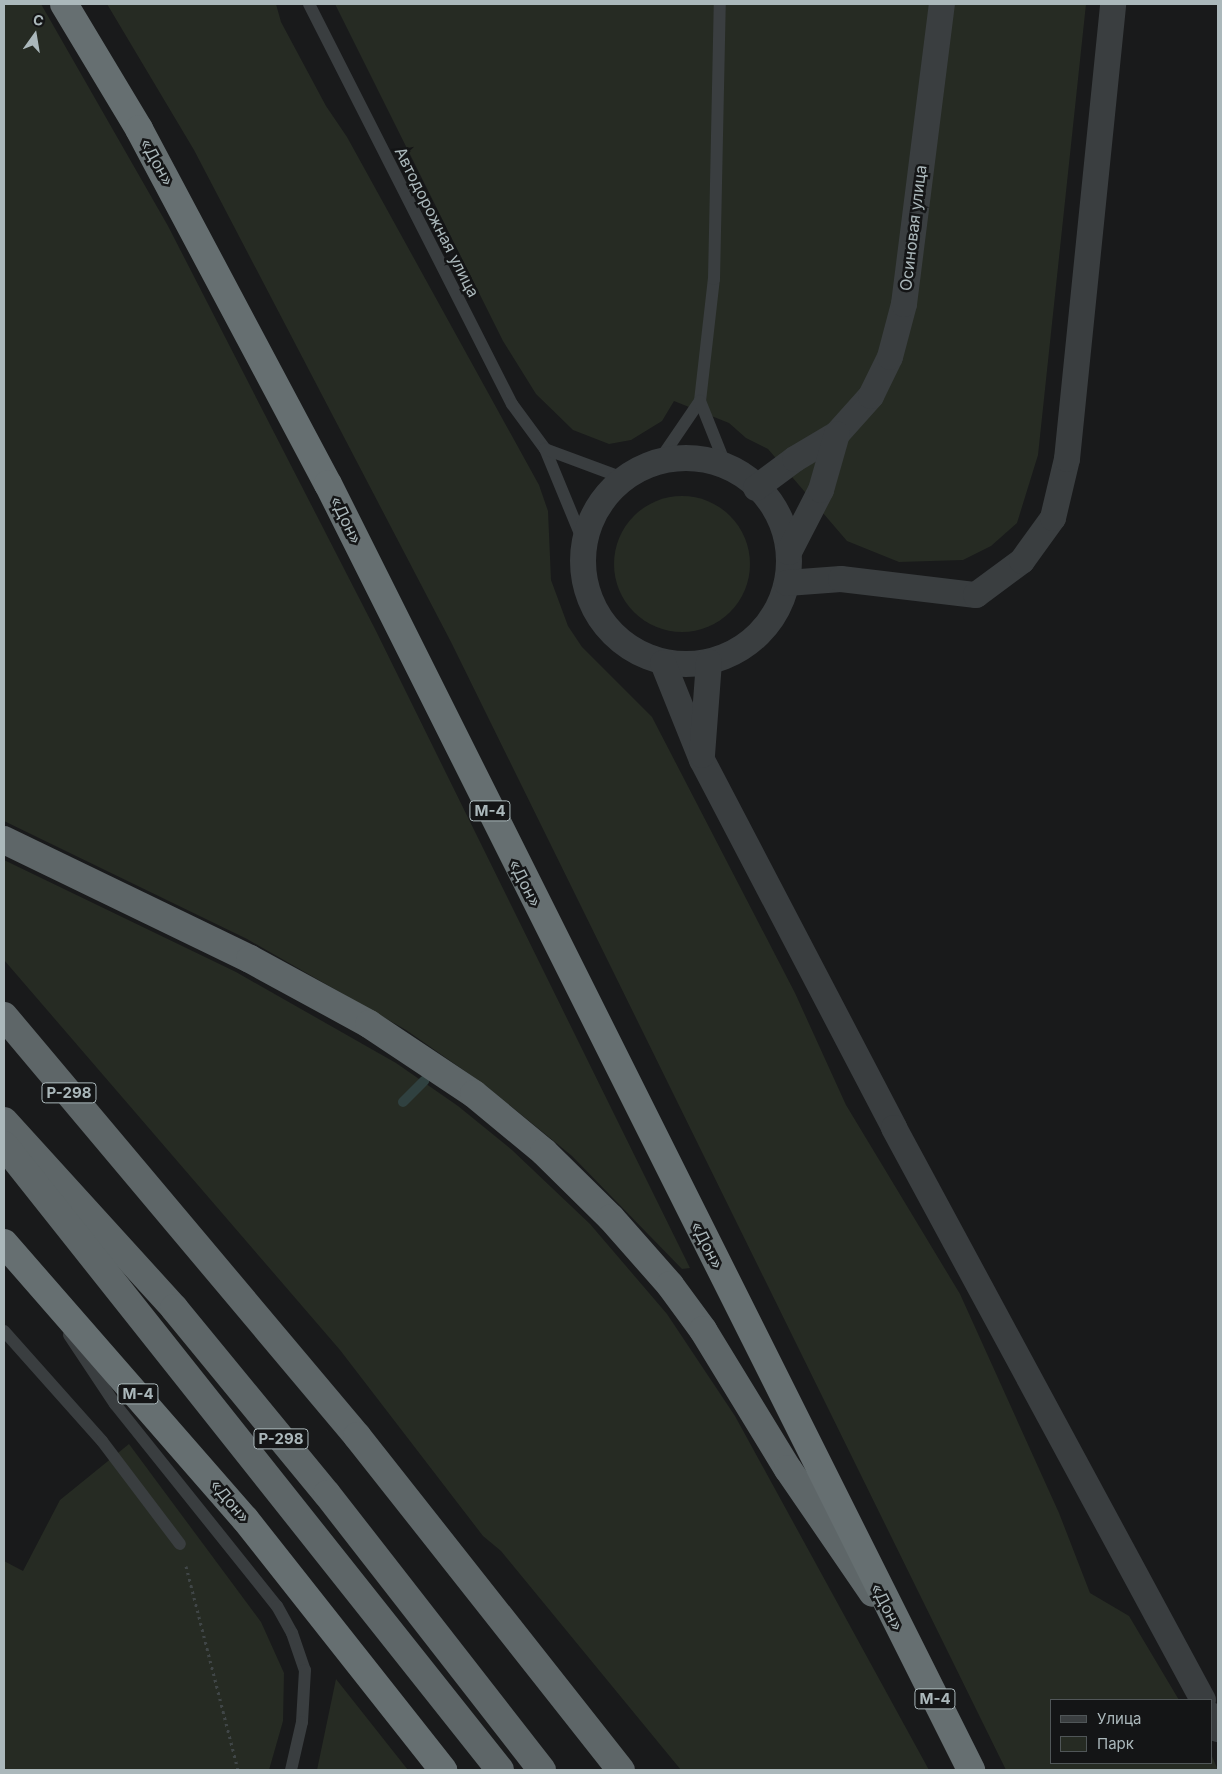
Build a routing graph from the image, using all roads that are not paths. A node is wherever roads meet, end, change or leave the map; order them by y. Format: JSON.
{"nodes":[{"id":1,"x":64,"y":4,"type":"edge"},
{"id":2,"x":309,"y":4,"type":"edge"},
{"id":3,"x":720,"y":4,"type":"edge"},
{"id":4,"x":942,"y":4,"type":"edge"},
{"id":5,"x":1112,"y":4,"type":"edge"},
{"id":6,"x":700,"y":401,"type":"junction"},
{"id":7,"x":837,"y":434,"type":"junction"},
{"id":8,"x":545,"y":449,"type":"junction"},
{"id":9,"x":659,"y":461,"type":"junction"},
{"id":10,"x":726,"y":466,"type":"junction"},
{"id":11,"x":623,"y":478,"type":"junction"},
{"id":12,"x":756,"y":488,"type":"junction"},
{"id":13,"x":583,"y":541,"type":"junction"},
{"id":14,"x":789,"y":552,"type":"junction"},
{"id":15,"x":787,"y":583,"type":"junction"},
{"id":16,"x":709,"y":662,"type":"junction"},
{"id":17,"x":663,"y":663,"type":"junction"},
{"id":18,"x":702,"y":760,"type":"junction"},
{"id":19,"x":4,"y":840,"type":"edge"},
{"id":20,"x":4,"y":1016,"type":"edge"},
{"id":21,"x":4,"y":1121,"type":"edge"},
{"id":22,"x":4,"y":1145,"type":"edge"},
{"id":23,"x":4,"y":1243,"type":"edge"},
{"id":24,"x":28,"y":1272,"type":"junction"},
{"id":25,"x":4,"y":1331,"type":"edge"},
{"id":26,"x":180,"y":1544,"type":"road end"},
{"id":27,"x":898,"y":1629,"type":"junction"},
{"id":28,"x":1202,"y":1699,"type":"edge"},
{"id":29,"x":1212,"y":1717,"type":"edge"},
{"id":30,"x":1218,"y":1728,"type":"edge"},
{"id":31,"x":291,"y":1770,"type":"edge"},
{"id":32,"x":443,"y":1770,"type":"edge"},
{"id":33,"x":500,"y":1770,"type":"edge"},
{"id":34,"x":542,"y":1770,"type":"edge"},
{"id":35,"x":621,"y":1770,"type":"edge"},
{"id":36,"x":971,"y":1770,"type":"edge"}],
"edges":[{"from":1,"to":27,"type":"highway","name":"«Дон»","number":"М-4"},
{"from":2,"to":8,"type":"lane","name":"Автодорожная улица"},
{"from":3,"to":6,"type":"lane"},
{"from":4,"to":7,"type":"street","name":"Осиновая улица"},
{"from":5,"to":15,"type":"street"},
{"from":6,"to":9,"type":"lane"},
{"from":6,"to":10,"type":"lane"},
{"from":7,"to":12,"type":"street"},
{"from":7,"to":14,"type":"street"},
{"from":8,"to":11,"type":"lane"},
{"from":8,"to":13,"type":"lane","name":"Автодорожная улица"},
{"from":9,"to":10,"type":"street"},
{"from":9,"to":11,"type":"street"},
{"from":10,"to":12,"type":"street"},
{"from":11,"to":13,"type":"street"},
{"from":12,"to":14,"type":"street"},
{"from":13,"to":17,"type":"street"},
{"from":14,"to":15,"type":"street"},
{"from":15,"to":16,"type":"street"},
{"from":16,"to":17,"type":"street"},
{"from":16,"to":18,"type":"street"},
{"from":17,"to":18,"type":"street"},
{"from":18,"to":28,"type":"street"},
{"from":19,"to":27,"type":"highway"},
{"from":20,"to":35,"type":"highway","number":"Р-298"},
{"from":21,"to":34,"type":"highway","number":"Р-298"},
{"from":22,"to":33,"type":"highway"},
{"from":23,"to":24,"type":"highway","name":"«Дон»","number":"М-4"},
{"from":24,"to":31,"type":"lane"},
{"from":24,"to":32,"type":"highway","name":"«Дон»","number":"М-4"},
{"from":25,"to":26,"type":"lane"},
{"from":27,"to":36,"type":"highway","name":"«Дон»","number":"М-4"},
{"from":29,"to":30,"type":"street"}]}
